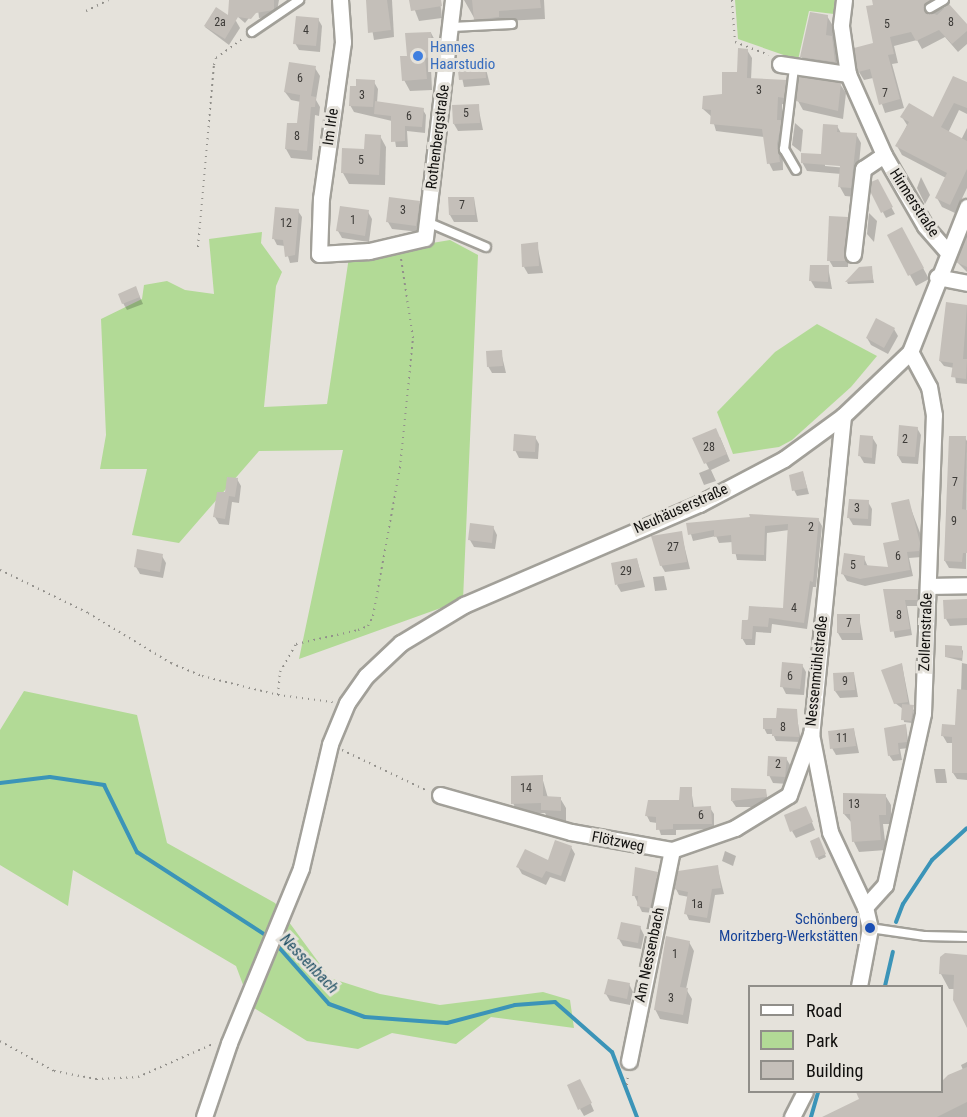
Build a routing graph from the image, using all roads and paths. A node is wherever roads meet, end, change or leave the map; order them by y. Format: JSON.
{"nodes":[{"id":1,"x":109,"y":0,"type":"edge"},
{"id":2,"x":299,"y":0,"type":"edge"},
{"id":3,"x":340,"y":0,"type":"edge"},
{"id":4,"x":453,"y":0,"type":"edge"},
{"id":5,"x":732,"y":0,"type":"edge"},
{"id":6,"x":844,"y":0,"type":"edge"},
{"id":7,"x":944,"y":0,"type":"edge"},
{"id":8,"x":930,"y":8,"type":"dead end"},
{"id":9,"x":86,"y":11,"type":"dead end"},
{"id":10,"x":512,"y":24,"type":"dead end"},
{"id":11,"x":452,"y":27,"type":"junction"},
{"id":12,"x":252,"y":32,"type":"joint"},
{"id":13,"x":787,"y":66,"type":"junction"},
{"id":14,"x":849,"y":74,"type":"junction"},
{"id":15,"x":884,"y":155,"type":"junction"},
{"id":16,"x":796,"y":170,"type":"dead end"},
{"id":17,"x":967,"y":207,"type":"edge"},
{"id":18,"x":427,"y":222,"type":"junction"},
{"id":19,"x":398,"y":244,"type":"junction"},
{"id":20,"x":198,"y":247,"type":"dead end"},
{"id":21,"x":486,"y":247,"type":"dead end"},
{"id":22,"x":946,"y":251,"type":"junction"},
{"id":23,"x":853,"y":254,"type":"dead end"},
{"id":24,"x":937,"y":277,"type":"junction"},
{"id":25,"x":967,"y":283,"type":"edge"},
{"id":26,"x":910,"y":352,"type":"junction"},
{"id":27,"x":843,"y":416,"type":"junction"},
{"id":28,"x":0,"y":570,"type":"edge"},
{"id":29,"x":967,"y":585,"type":"edge"},
{"id":30,"x":928,"y":586,"type":"junction"},
{"id":31,"x":278,"y":695,"type":"junction"},
{"id":32,"x":347,"y":703,"type":"junction"},
{"id":33,"x":811,"y":734,"type":"junction"},
{"id":34,"x":330,"y":744,"type":"junction"},
{"id":35,"x":820,"y":780,"type":"junction"},
{"id":36,"x":440,"y":795,"type":"joint"},
{"id":37,"x":789,"y":795,"type":"junction"},
{"id":38,"x":672,"y":850,"type":"junction"},
{"id":39,"x":865,"y":907,"type":"junction"},
{"id":40,"x":876,"y":929,"type":"junction"},
{"id":41,"x":967,"y":937,"type":"edge"},
{"id":42,"x":860,"y":985,"type":"edge"},
{"id":43,"x":0,"y":1041,"type":"edge"},
{"id":44,"x":229,"y":1043,"type":"junction"},
{"id":45,"x":629,"y":1061,"type":"dead end"},
{"id":46,"x":804,"y":1093,"type":"edge"},
{"id":47,"x":204,"y":1117,"type":"edge"},
{"id":48,"x":792,"y":1117,"type":"edge"}],
"edges":[{"from":1,"to":9,"type":"path"},
{"from":2,"to":12,"type":"lane"},
{"from":3,"to":19,"type":"street","name":"Im Irle"},
{"from":4,"to":11,"type":"street","name":"Rothenbergstraße"},
{"from":5,"to":13,"type":"path"},
{"from":6,"to":14,"type":"street","name":"Hirmerstraße"},
{"from":7,"to":8,"type":"lane"},
{"from":10,"to":11,"type":"lane"},
{"from":11,"to":18,"type":"street","name":"Rothenbergstraße"},
{"from":12,"to":20,"type":"path"},
{"from":13,"to":14,"type":"street"},
{"from":13,"to":16,"type":"lane"},
{"from":14,"to":15,"type":"street","name":"Hirmerstraße"},
{"from":15,"to":22,"type":"street","name":"Hirmerstraße"},
{"from":15,"to":23,"type":"street","name":"Hirmerstraße"},
{"from":17,"to":22,"type":"street","name":"Neuhäuserstraße"},
{"from":18,"to":19,"type":"street","name":"Rothenbergstraße"},
{"from":18,"to":21,"type":"lane"},
{"from":19,"to":31,"type":"path"},
{"from":22,"to":24,"type":"street","name":"Neuhäuserstraße"},
{"from":24,"to":25,"type":"street"},
{"from":24,"to":26,"type":"street","name":"Neuhäuserstraße"},
{"from":26,"to":27,"type":"street","name":"Neuhäuserstraße"},
{"from":26,"to":30,"type":"street","name":"Zollernstraße"},
{"from":27,"to":32,"type":"street","name":"Neuhäuserstraße"},
{"from":27,"to":33,"type":"street","name":"Nessenmühlstraße"},
{"from":28,"to":31,"type":"path"},
{"from":29,"to":30,"type":"street"},
{"from":30,"to":39,"type":"street","name":"Zollernstraße"},
{"from":31,"to":32,"type":"path"},
{"from":32,"to":34,"type":"street","name":"Neuhäuserstraße"},
{"from":33,"to":35,"type":"street","name":"Nessenmühlstraße"},
{"from":33,"to":37,"type":"street"},
{"from":34,"to":36,"type":"path"},
{"from":34,"to":44,"type":"street","name":"Neuhäuserstraße"},
{"from":35,"to":37,"type":"street","name":"Flötzweg"},
{"from":35,"to":39,"type":"street","name":"Nessenmühlstraße"},
{"from":36,"to":38,"type":"street","name":"Flötzweg"},
{"from":37,"to":38,"type":"street","name":"Flötzweg"},
{"from":38,"to":45,"type":"street","name":"Am Nessenbach"},
{"from":39,"to":40,"type":"street","name":"Nessenmühlstraße"},
{"from":40,"to":41,"type":"lane"},
{"from":40,"to":42,"type":"street","name":"Nessenmühlstraße"},
{"from":43,"to":44,"type":"path"},
{"from":44,"to":47,"type":"street","name":"Neuhäuserstraße"},
{"from":46,"to":48,"type":"street"}]}
